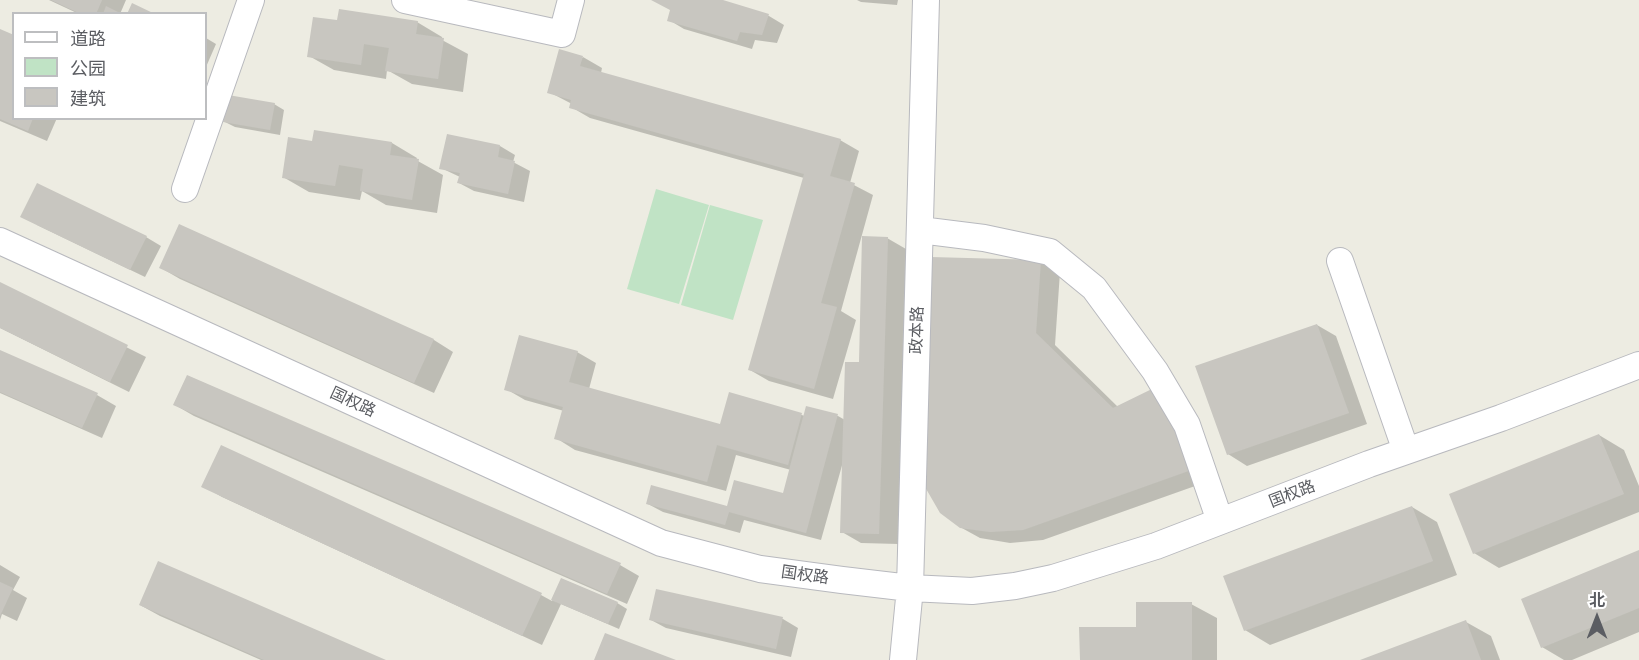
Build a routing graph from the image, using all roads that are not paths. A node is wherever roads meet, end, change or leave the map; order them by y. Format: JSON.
{"nodes":[{"id":1,"x":251,"y":0,"type":"edge"},
{"id":2,"x":405,"y":0,"type":"edge"},
{"id":3,"x":571,"y":0,"type":"edge"},
{"id":4,"x":926,"y":0,"type":"edge"},
{"id":5,"x":185,"y":189,"type":"dead end"},
{"id":6,"x":920,"y":230,"type":"junction"},
{"id":7,"x":0,"y":241,"type":"edge"},
{"id":8,"x":1340,"y":261,"type":"dead end"},
{"id":9,"x":1639,"y":365,"type":"edge"},
{"id":10,"x":1406,"y":451,"type":"junction"},
{"id":11,"x":1220,"y":521,"type":"junction"},
{"id":12,"x":910,"y":588,"type":"junction"},
{"id":13,"x":903,"y":660,"type":"edge"}],
"edges":[{"from":1,"to":5,"type":"street"},
{"from":2,"to":3,"type":"street"},
{"from":4,"to":6,"type":"street","name":"政本路"},
{"from":6,"to":11,"type":"street"},
{"from":6,"to":12,"type":"street","name":"政本路"},
{"from":7,"to":12,"type":"street","name":"国权路"},
{"from":8,"to":10,"type":"street"},
{"from":9,"to":10,"type":"street","name":"国权路"},
{"from":10,"to":11,"type":"street","name":"国权路"},
{"from":11,"to":12,"type":"street","name":"国权路"},
{"from":12,"to":13,"type":"street","name":"政本路"}]}
